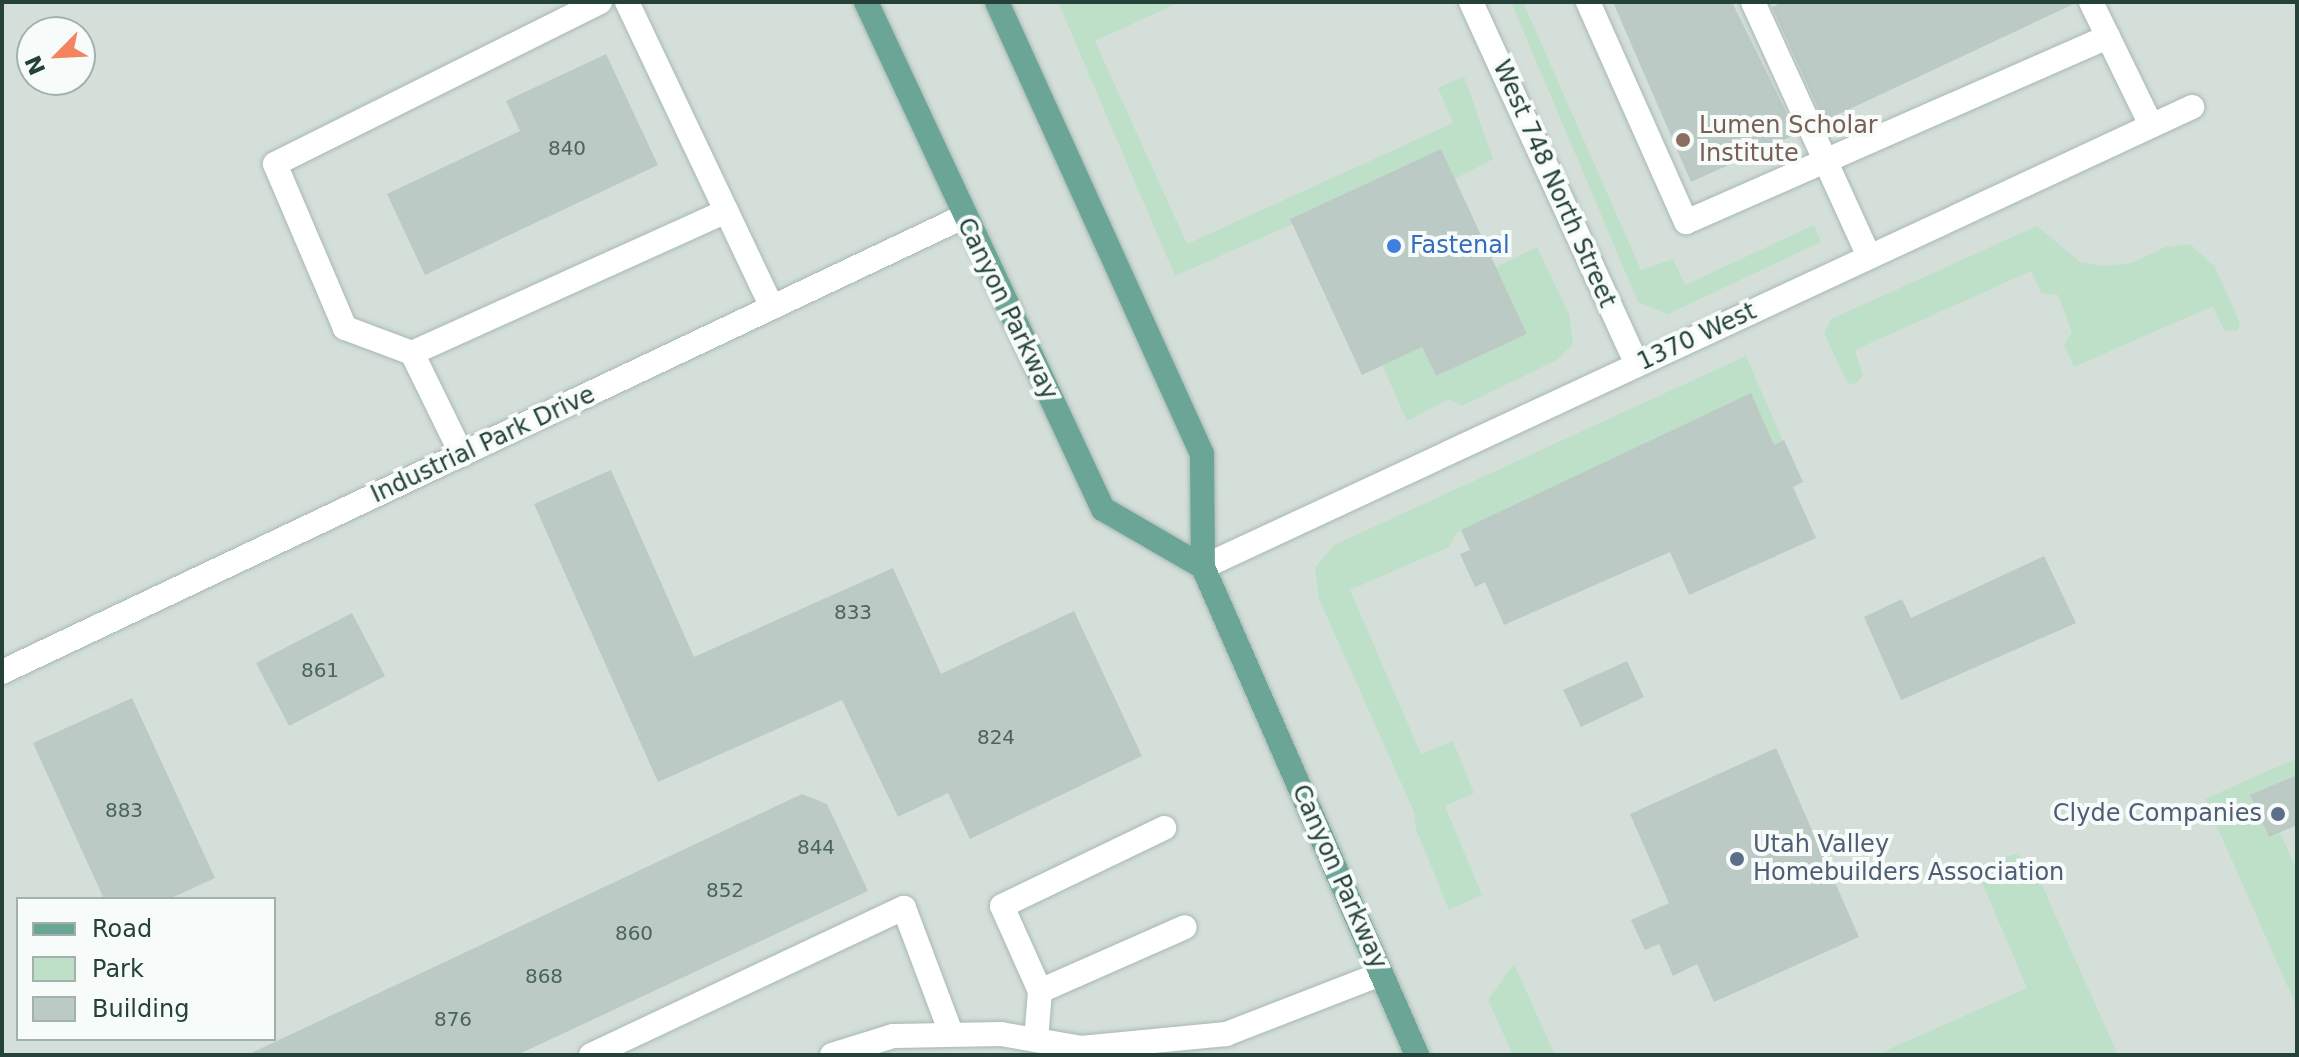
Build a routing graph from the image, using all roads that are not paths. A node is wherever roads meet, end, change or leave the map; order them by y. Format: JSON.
{"nodes":[{"id":1,"x":600,"y":2,"type":"edge"},
{"id":2,"x":627,"y":2,"type":"edge"},
{"id":3,"x":866,"y":2,"type":"edge"},
{"id":4,"x":997,"y":2,"type":"edge"},
{"id":5,"x":1471,"y":2,"type":"edge"},
{"id":6,"x":1588,"y":2,"type":"edge"},
{"id":7,"x":1753,"y":2,"type":"edge"},
{"id":8,"x":2091,"y":2,"type":"edge"},
{"id":9,"x":2108,"y":37,"type":"junction"},
{"id":10,"x":2192,"y":107,"type":"dead end"},
{"id":11,"x":2151,"y":125,"type":"junction"},
{"id":12,"x":1826,"y":161,"type":"junction"},
{"id":13,"x":726,"y":211,"type":"junction"},
{"id":14,"x":963,"y":217,"type":"junction"},
{"id":15,"x":1869,"y":256,"type":"junction"},
{"id":16,"x":772,"y":307,"type":"junction"},
{"id":17,"x":412,"y":353,"type":"junction"},
{"id":18,"x":1637,"y":365,"type":"junction"},
{"id":19,"x":462,"y":455,"type":"junction"},
{"id":20,"x":1203,"y":567,"type":"junction"},
{"id":21,"x":2,"y":672,"type":"edge"},
{"id":22,"x":1164,"y":828,"type":"dead end"},
{"id":23,"x":1185,"y":927,"type":"dead end"},
{"id":24,"x":1381,"y":974,"type":"junction"},
{"id":25,"x":1040,"y":991,"type":"junction"},
{"id":26,"x":951,"y":1033,"type":"junction"},
{"id":27,"x":1036,"y":1040,"type":"junction"},
{"id":28,"x":1224,"y":1044,"type":"edge"},
{"id":29,"x":591,"y":1055,"type":"edge"},
{"id":30,"x":832,"y":1055,"type":"edge"},
{"id":31,"x":1417,"y":1055,"type":"edge"}],
"edges":[{"from":1,"to":17,"type":"street"},
{"from":2,"to":13,"type":"street"},
{"from":3,"to":14,"type":"main road","name":"Canyon Parkway"},
{"from":4,"to":20,"type":"main road","name":"Canyon Parkway"},
{"from":5,"to":18,"type":"street","name":"West 748 North Street"},
{"from":6,"to":12,"type":"street"},
{"from":7,"to":12,"type":"street"},
{"from":8,"to":9,"type":"street"},
{"from":9,"to":11,"type":"street"},
{"from":9,"to":12,"type":"street"},
{"from":10,"to":11,"type":"street","name":"1370 West"},
{"from":11,"to":15,"type":"street","name":"1370 West"},
{"from":12,"to":15,"type":"street"},
{"from":13,"to":16,"type":"street"},
{"from":13,"to":17,"type":"street"},
{"from":14,"to":16,"type":"street","name":"Industrial Park Drive"},
{"from":14,"to":20,"type":"main road","name":"Canyon Parkway"},
{"from":15,"to":18,"type":"street","name":"1370 West"},
{"from":16,"to":19,"type":"street","name":"Industrial Park Drive"},
{"from":17,"to":19,"type":"street"},
{"from":18,"to":20,"type":"street","name":"1370 West"},
{"from":19,"to":21,"type":"street","name":"Industrial Park Drive"},
{"from":20,"to":24,"type":"main road","name":"Canyon Parkway"},
{"from":22,"to":25,"type":"street"},
{"from":23,"to":25,"type":"street"},
{"from":24,"to":28,"type":"street"},
{"from":24,"to":31,"type":"main road","name":"Canyon Parkway"},
{"from":25,"to":27,"type":"street"},
{"from":26,"to":27,"type":"street"},
{"from":26,"to":29,"type":"street"},
{"from":26,"to":30,"type":"street"},
{"from":27,"to":28,"type":"street"}]}
